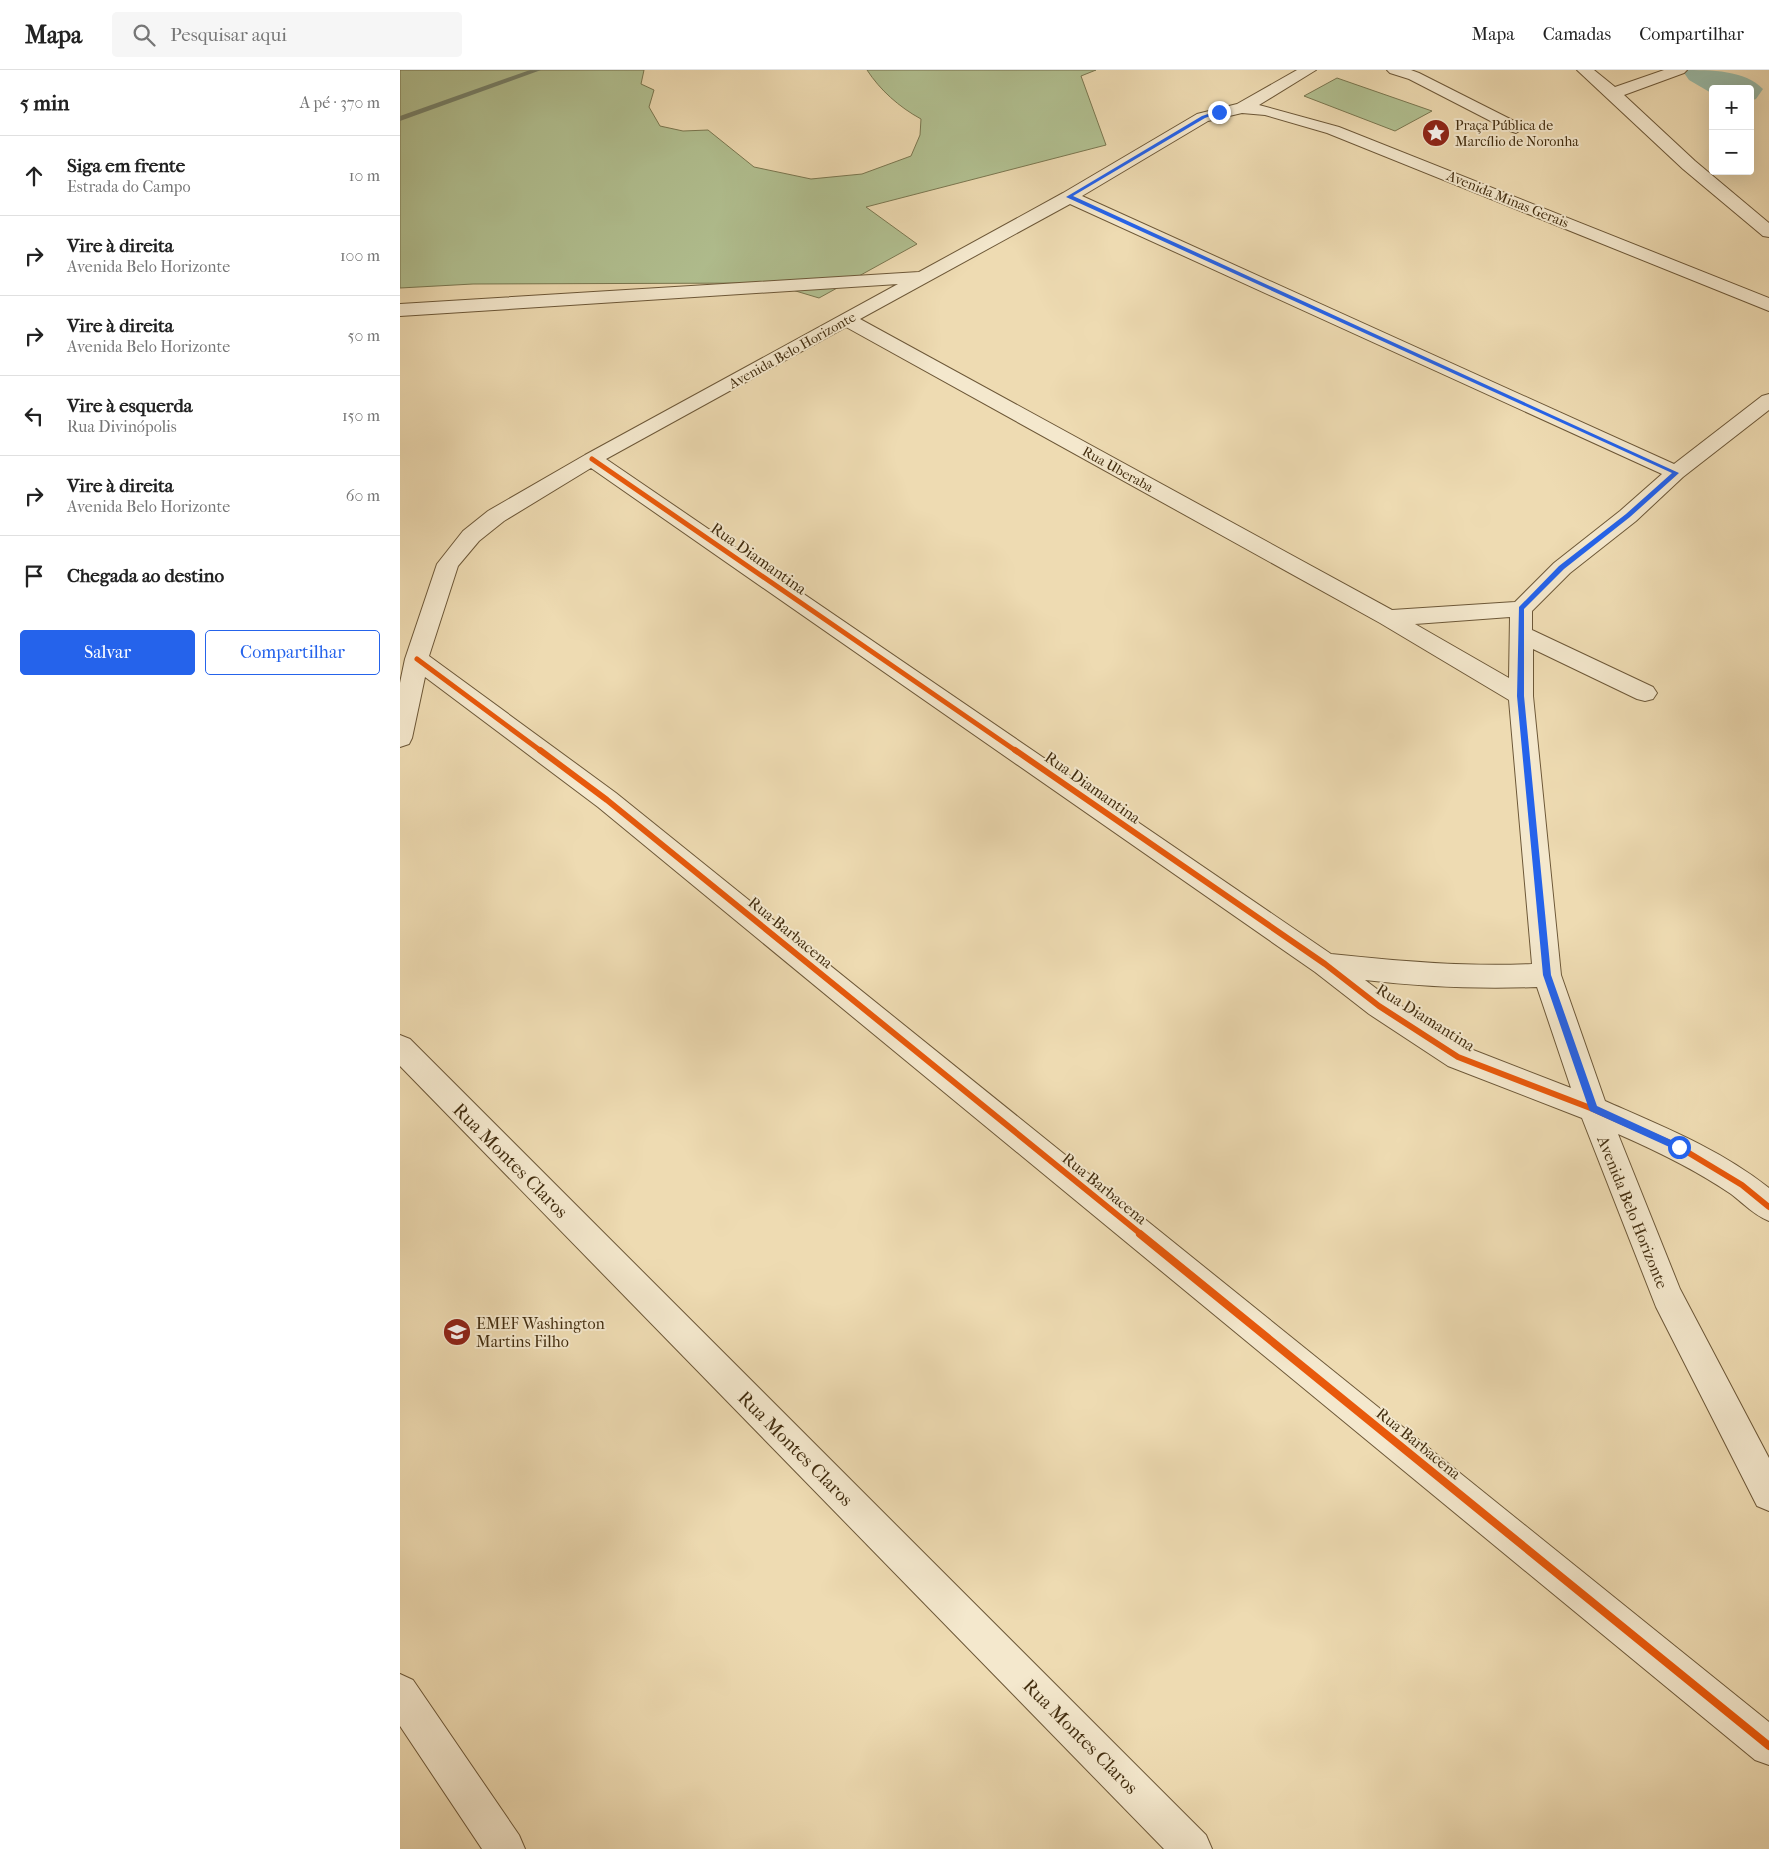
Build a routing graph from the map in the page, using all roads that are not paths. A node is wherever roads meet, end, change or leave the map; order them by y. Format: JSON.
{"nodes":[{"id":1,"x":1308,"y":70,"type":"edge"},
{"id":2,"x":1395,"y":70,"type":"edge"},
{"id":3,"x":1584,"y":70,"type":"edge"},
{"id":4,"x":1679,"y":70,"type":"edge"},
{"id":5,"x":1613,"y":93,"type":"junction"},
{"id":6,"x":1242,"y":108,"type":"junction"},
{"id":7,"x":1516,"y":128,"type":"dead end"},
{"id":8,"x":1069,"y":197,"type":"junction"},
{"id":9,"x":1769,"y":232,"type":"edge"},
{"id":10,"x":925,"y":276,"type":"junction"},
{"id":11,"x":1769,"y":305,"type":"edge"},
{"id":12,"x":400,"y":310,"type":"edge"},
{"id":13,"x":848,"y":320,"type":"junction"},
{"id":14,"x":1769,"y":400,"type":"edge"},
{"id":15,"x":592,"y":459,"type":"junction"},
{"id":16,"x":1676,"y":473,"type":"junction"},
{"id":17,"x":1521,"y":609,"type":"junction"},
{"id":18,"x":1388,"y":618,"type":"junction"},
{"id":19,"x":1521,"y":634,"type":"junction"},
{"id":20,"x":417,"y":659,"type":"junction"},
{"id":21,"x":1646,"y":693,"type":"dead end"},
{"id":22,"x":1521,"y":696,"type":"junction"},
{"id":23,"x":400,"y":738,"type":"edge"},
{"id":24,"x":1325,"y":964,"type":"junction"},
{"id":25,"x":1547,"y":975,"type":"junction"},
{"id":26,"x":400,"y":1047,"type":"edge"},
{"id":27,"x":1593,"y":1109,"type":"junction"},
{"id":28,"x":1769,"y":1207,"type":"edge"},
{"id":29,"x":1769,"y":1494,"type":"edge"},
{"id":30,"x":400,"y":1694,"type":"edge"},
{"id":31,"x":1769,"y":1746,"type":"edge"},
{"id":32,"x":505,"y":1849,"type":"edge"},
{"id":33,"x":1192,"y":1849,"type":"edge"}],
"edges":[{"from":1,"to":6,"type":"street","name":"Avenida Belo Horizonte"},
{"from":2,"to":7,"type":"street"},
{"from":3,"to":5,"type":"street"},
{"from":4,"to":5,"type":"street"},
{"from":5,"to":9,"type":"street"},
{"from":6,"to":8,"type":"street","name":"Avenida Belo Horizonte"},
{"from":6,"to":11,"type":"street","name":"Avenida Minas Gerais"},
{"from":8,"to":10,"type":"street","name":"Avenida Belo Horizonte"},
{"from":8,"to":16,"type":"street"},
{"from":10,"to":12,"type":"street"},
{"from":10,"to":13,"type":"street","name":"Avenida Belo Horizonte"},
{"from":13,"to":15,"type":"street","name":"Avenida Belo Horizonte"},
{"from":13,"to":18,"type":"street","name":"Rua Uberaba"},
{"from":14,"to":16,"type":"street"},
{"from":15,"to":20,"type":"street","name":"Avenida Belo Horizonte"},
{"from":15,"to":24,"type":"street","name":"Rua Diamantina"},
{"from":16,"to":17,"type":"street"},
{"from":17,"to":18,"type":"street"},
{"from":17,"to":19,"type":"street","name":"Avenida Belo Horizonte"},
{"from":18,"to":22,"type":"street","name":"Rua Uberaba"},
{"from":19,"to":21,"type":"street"},
{"from":19,"to":22,"type":"street","name":"Avenida Belo Horizonte"},
{"from":20,"to":23,"type":"street","name":"Avenida Belo Horizonte"},
{"from":20,"to":31,"type":"street","name":"Rua Barbacena"},
{"from":22,"to":25,"type":"street","name":"Avenida Belo Horizonte"},
{"from":24,"to":25,"type":"street","name":"Rua Diamantina"},
{"from":24,"to":27,"type":"street","name":"Rua Diamantina"},
{"from":25,"to":27,"type":"street","name":"Avenida Belo Horizonte"},
{"from":26,"to":33,"type":"street","name":"Rua Montes Claros"},
{"from":27,"to":28,"type":"street","name":"Rua Diamantina"},
{"from":27,"to":29,"type":"street","name":"Avenida Belo Horizonte"},
{"from":30,"to":32,"type":"street"}]}
